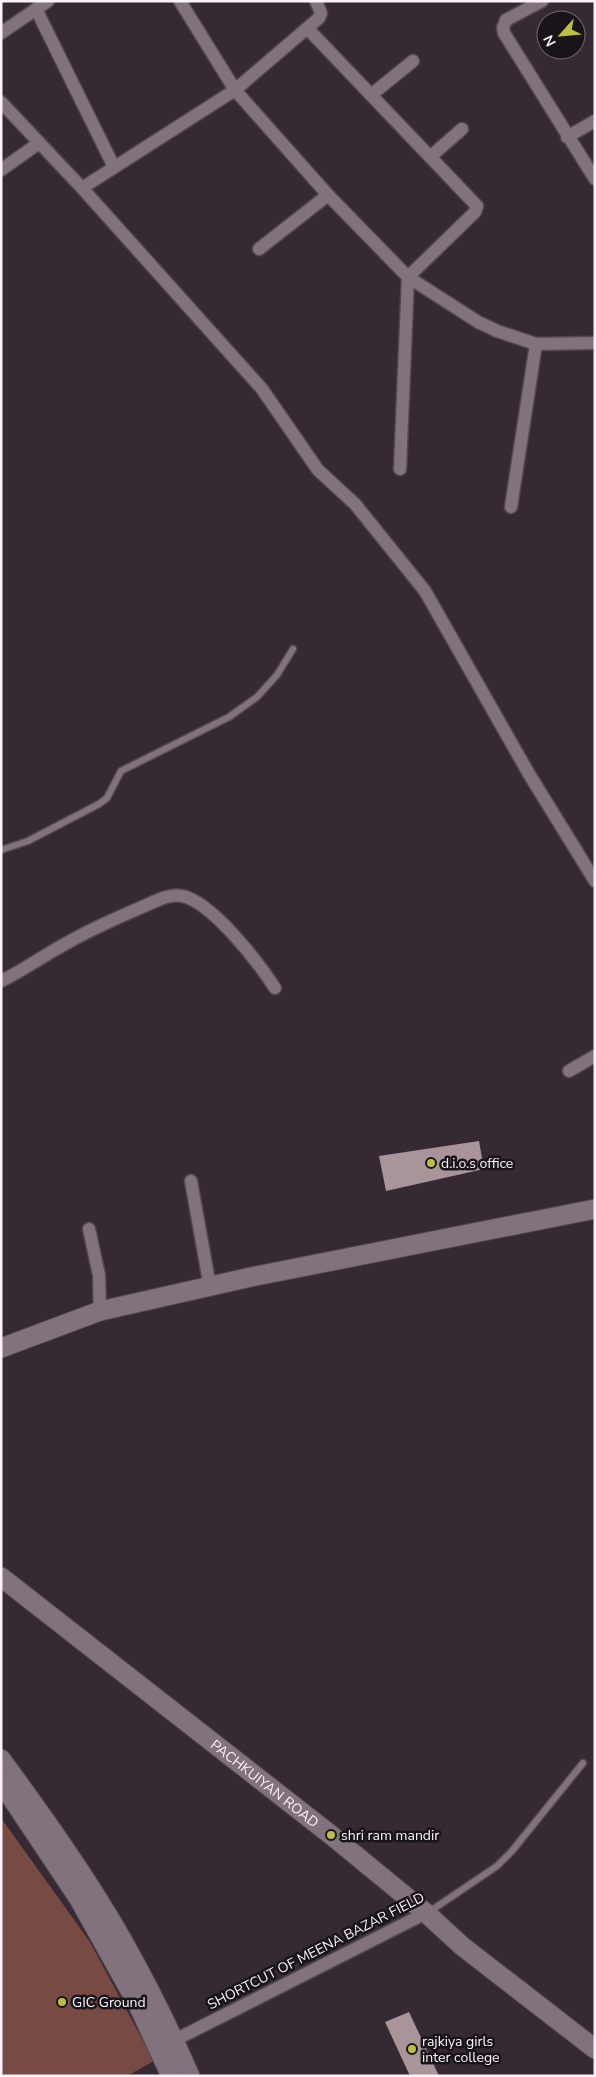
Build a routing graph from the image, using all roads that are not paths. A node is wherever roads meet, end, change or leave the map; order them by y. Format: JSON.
{"nodes":[{"id":1,"x":48,"y":1,"type":"edge"},
{"id":2,"x":180,"y":1,"type":"edge"},
{"id":3,"x":316,"y":1,"type":"edge"},
{"id":4,"x":542,"y":1,"type":"edge"},
{"id":5,"x":36,"y":9,"type":"junction"},
{"id":6,"x":308,"y":29,"type":"junction"},
{"id":7,"x":1,"y":32,"type":"edge"},
{"id":8,"x":413,"y":61,"type":"dead end"},
{"id":9,"x":235,"y":90,"type":"junction"},
{"id":10,"x":372,"y":95,"type":"junction"},
{"id":11,"x":1,"y":102,"type":"edge"},
{"id":12,"x":595,"y":121,"type":"edge"},
{"id":13,"x":462,"y":129,"type":"dead end"},
{"id":14,"x":567,"y":137,"type":"junction"},
{"id":15,"x":39,"y":143,"type":"junction"},
{"id":16,"x":430,"y":157,"type":"junction"},
{"id":17,"x":114,"y":168,"type":"junction"},
{"id":18,"x":1,"y":170,"type":"edge"},
{"id":19,"x":595,"y":179,"type":"edge"},
{"id":20,"x":82,"y":188,"type":"junction"},
{"id":21,"x":328,"y":195,"type":"junction"},
{"id":22,"x":259,"y":249,"type":"dead end"},
{"id":23,"x":408,"y":277,"type":"junction"},
{"id":24,"x":536,"y":344,"type":"junction"},
{"id":25,"x":595,"y":344,"type":"edge"},
{"id":26,"x":400,"y":470,"type":"dead end"},
{"id":27,"x":511,"y":507,"type":"dead end"},
{"id":28,"x":293,"y":649,"type":"dead end"},
{"id":29,"x":1,"y":850,"type":"edge"},
{"id":30,"x":595,"y":881,"type":"edge"},
{"id":31,"x":1,"y":981,"type":"edge"},
{"id":32,"x":275,"y":988,"type":"dead end"},
{"id":33,"x":595,"y":1056,"type":"edge"},
{"id":34,"x":569,"y":1071,"type":"dead end"},
{"id":35,"x":191,"y":1182,"type":"dead end"},
{"id":36,"x":595,"y":1209,"type":"edge"},
{"id":37,"x":89,"y":1229,"type":"dead end"},
{"id":38,"x":210,"y":1287,"type":"junction"},
{"id":39,"x":100,"y":1310,"type":"junction"},
{"id":40,"x":1,"y":1348,"type":"edge"},
{"id":41,"x":1,"y":1577,"type":"edge"},
{"id":42,"x":1,"y":1758,"type":"edge"},
{"id":43,"x":583,"y":1763,"type":"dead end"},
{"id":44,"x":1,"y":1782,"type":"edge"},
{"id":45,"x":426,"y":1914,"type":"junction"},
{"id":46,"x":98,"y":1917,"type":"junction"},
{"id":47,"x":166,"y":2045,"type":"junction"},
{"id":48,"x":595,"y":2049,"type":"edge"},
{"id":49,"x":170,"y":2076,"type":"edge"},
{"id":50,"x":190,"y":2076,"type":"edge"}],
"edges":[{"from":1,"to":5,"type":"street"},
{"from":2,"to":9,"type":"street"},
{"from":3,"to":6,"type":"street"},
{"from":4,"to":14,"type":"street"},
{"from":5,"to":7,"type":"street"},
{"from":5,"to":17,"type":"street"},
{"from":6,"to":9,"type":"street"},
{"from":6,"to":10,"type":"street"},
{"from":8,"to":10,"type":"street"},
{"from":9,"to":17,"type":"street"},
{"from":9,"to":21,"type":"street"},
{"from":10,"to":16,"type":"street"},
{"from":11,"to":15,"type":"street"},
{"from":12,"to":14,"type":"street"},
{"from":13,"to":16,"type":"street"},
{"from":14,"to":19,"type":"street"},
{"from":15,"to":18,"type":"street"},
{"from":15,"to":20,"type":"street"},
{"from":16,"to":23,"type":"street"},
{"from":17,"to":20,"type":"street"},
{"from":20,"to":30,"type":"street"},
{"from":21,"to":22,"type":"street"},
{"from":21,"to":23,"type":"street"},
{"from":23,"to":24,"type":"street"},
{"from":23,"to":26,"type":"street"},
{"from":24,"to":25,"type":"street"},
{"from":24,"to":27,"type":"street"},
{"from":28,"to":29,"type":"lane"},
{"from":31,"to":32,"type":"street"},
{"from":33,"to":34,"type":"street"},
{"from":35,"to":38,"type":"street"},
{"from":36,"to":38,"type":"main road"},
{"from":37,"to":39,"type":"street"},
{"from":38,"to":39,"type":"main road"},
{"from":39,"to":40,"type":"main road"},
{"from":41,"to":45,"type":"main road","name":"PACHKUIYAN ROAD"},
{"from":42,"to":46,"type":"main road"},
{"from":43,"to":45,"type":"lane","name":"SHORTCUT OF MEENA BAZAR FIELD"},
{"from":44,"to":46,"type":"main road"},
{"from":45,"to":47,"type":"street","name":"SHORTCUT OF MEENA BAZAR FIELD"},
{"from":45,"to":48,"type":"main road","name":"PACHKUIYAN ROAD"},
{"from":46,"to":47,"type":"main road"},
{"from":47,"to":49,"type":"main road"},
{"from":47,"to":50,"type":"main road"}]}
